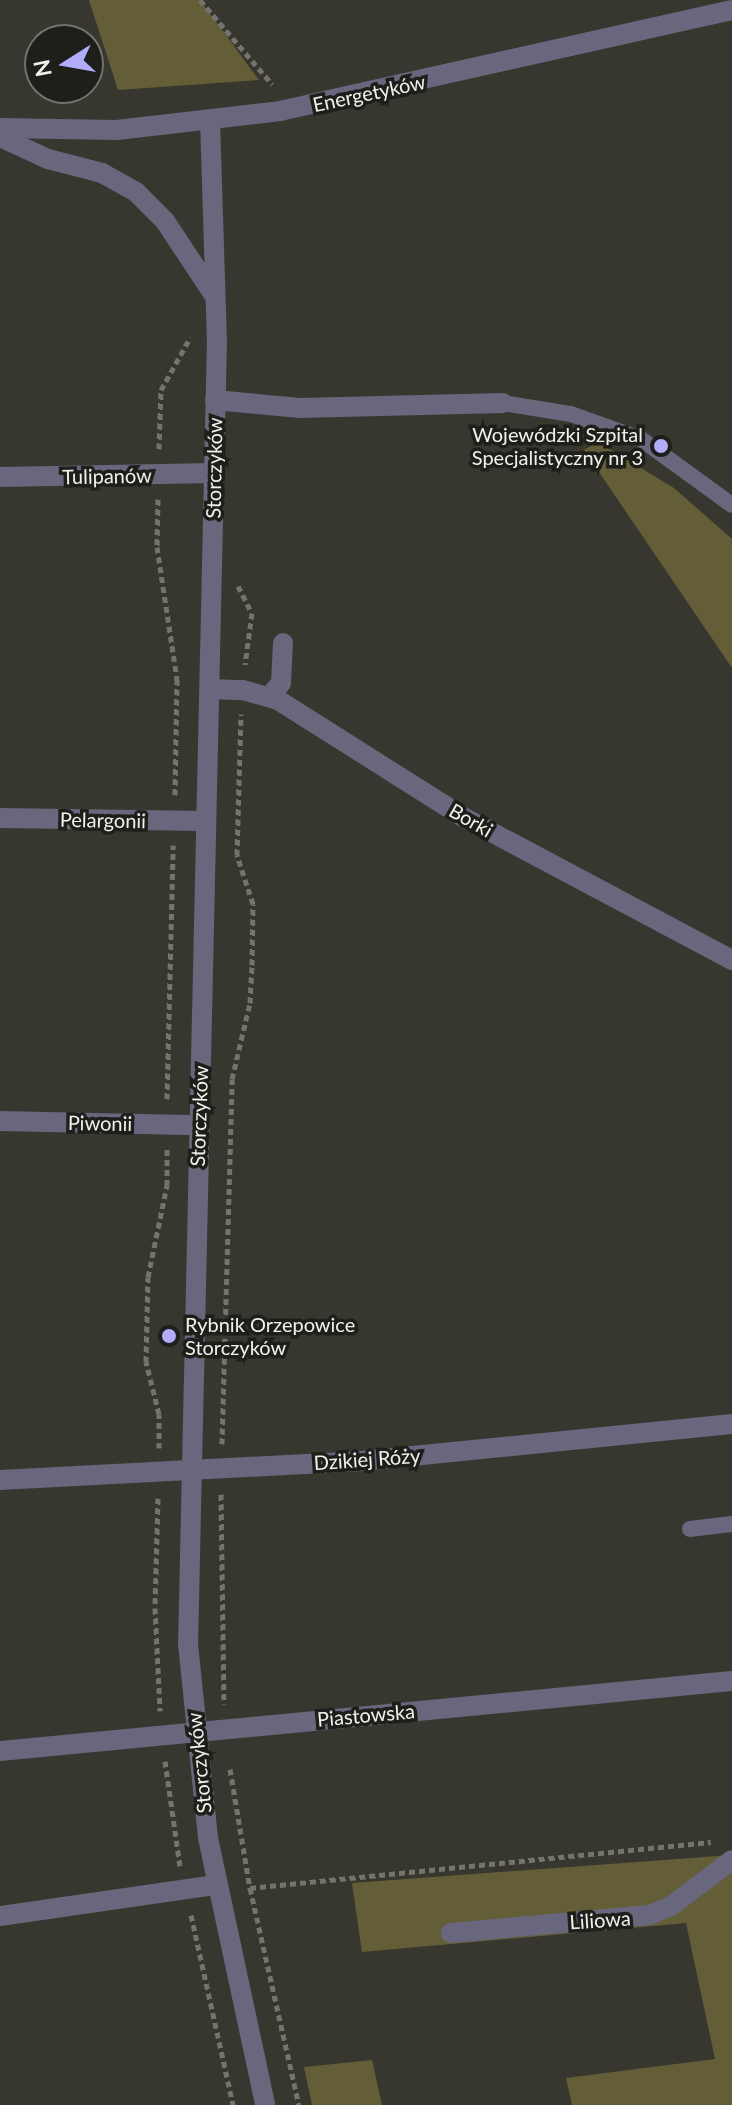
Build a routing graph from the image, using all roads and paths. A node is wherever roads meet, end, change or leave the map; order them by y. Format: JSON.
{"nodes":[{"id":1,"x":200,"y":0,"type":"edge"},
{"id":2,"x":732,"y":10,"type":"edge"},
{"id":3,"x":272,"y":84,"type":"dead end"},
{"id":4,"x":210,"y":120,"type":"junction"},
{"id":5,"x":0,"y":128,"type":"edge"},
{"id":6,"x":0,"y":137,"type":"edge"},
{"id":7,"x":214,"y":295,"type":"junction"},
{"id":8,"x":191,"y":335,"type":"dead end"},
{"id":9,"x":161,"y":390,"type":"dead end"},
{"id":10,"x":215,"y":400,"type":"junction"},
{"id":11,"x":503,"y":403,"type":"joint"},
{"id":12,"x":214,"y":473,"type":"junction"},
{"id":13,"x":0,"y":477,"type":"edge"},
{"id":14,"x":732,"y":505,"type":"edge"},
{"id":15,"x":252,"y":613,"type":"dead end"},
{"id":16,"x":283,"y":643,"type":"dead end"},
{"id":17,"x":210,"y":689,"type":"junction"},
{"id":18,"x":243,"y":690,"type":"junction"},
{"id":19,"x":270,"y":696,"type":"junction"},
{"id":20,"x":0,"y":818,"type":"edge"},
{"id":21,"x":206,"y":821,"type":"junction"},
{"id":22,"x":732,"y":960,"type":"edge"},
{"id":23,"x":0,"y":1121,"type":"edge"},
{"id":24,"x":199,"y":1125,"type":"junction"},
{"id":25,"x":732,"y":1424,"type":"edge"},
{"id":26,"x":222,"y":1466,"type":"junction"},
{"id":27,"x":190,"y":1468,"type":"junction"},
{"id":28,"x":0,"y":1480,"type":"edge"},
{"id":29,"x":732,"y":1524,"type":"edge"},
{"id":30,"x":690,"y":1529,"type":"dead end"},
{"id":31,"x":732,"y":1681,"type":"edge"},
{"id":32,"x":225,"y":1729,"type":"junction"},
{"id":33,"x":194,"y":1732,"type":"junction"},
{"id":34,"x":0,"y":1751,"type":"edge"},
{"id":35,"x":719,"y":1842,"type":"dead end"},
{"id":36,"x":732,"y":1860,"type":"edge"},
{"id":37,"x":216,"y":1885,"type":"junction"},
{"id":38,"x":250,"y":1888,"type":"junction"},
{"id":39,"x":185,"y":1891,"type":"junction"},
{"id":40,"x":0,"y":1916,"type":"edge"},
{"id":41,"x":451,"y":1933,"type":"dead end"},
{"id":42,"x":233,"y":2105,"type":"edge"},
{"id":43,"x":265,"y":2105,"type":"edge"},
{"id":44,"x":299,"y":2105,"type":"edge"}],
"edges":[{"from":1,"to":3,"type":"path"},
{"from":2,"to":4,"type":"street","name":"Energetyków"},
{"from":4,"to":5,"type":"street","name":"Energetyków"},
{"from":4,"to":7,"type":"street","name":"Storczyków"},
{"from":6,"to":7,"type":"street"},
{"from":7,"to":10,"type":"street","name":"Storczyków"},
{"from":8,"to":9,"type":"path"},
{"from":10,"to":11,"type":"street"},
{"from":10,"to":12,"type":"street","name":"Storczyków"},
{"from":11,"to":14,"type":"lane"},
{"from":12,"to":13,"type":"street","name":"Tulipanów"},
{"from":12,"to":17,"type":"street","name":"Storczyków"},
{"from":15,"to":18,"type":"path"},
{"from":16,"to":19,"type":"street"},
{"from":17,"to":18,"type":"street","name":"Borki"},
{"from":17,"to":21,"type":"street","name":"Storczyków"},
{"from":18,"to":19,"type":"street","name":"Borki"},
{"from":18,"to":26,"type":"path"},
{"from":19,"to":22,"type":"street","name":"Borki"},
{"from":20,"to":21,"type":"street","name":"Pelargonii"},
{"from":21,"to":24,"type":"street","name":"Storczyków"},
{"from":23,"to":24,"type":"street","name":"Piwonii"},
{"from":24,"to":27,"type":"street","name":"Storczyków"},
{"from":25,"to":26,"type":"street","name":"Dzikiej Róży"},
{"from":26,"to":27,"type":"street","name":"Dzikiej Róży"},
{"from":26,"to":32,"type":"path"},
{"from":27,"to":28,"type":"street","name":"Dzikiej Róży"},
{"from":27,"to":33,"type":"street","name":"Storczyków"},
{"from":29,"to":30,"type":"lane"},
{"from":31,"to":32,"type":"street","name":"Piastowska"},
{"from":32,"to":33,"type":"street","name":"Piastowska"},
{"from":32,"to":38,"type":"path"},
{"from":33,"to":34,"type":"street","name":"Piastowska"},
{"from":33,"to":37,"type":"street","name":"Storczyków"},
{"from":35,"to":38,"type":"path"},
{"from":36,"to":41,"type":"street","name":"Liliowa"},
{"from":37,"to":39,"type":"street"},
{"from":37,"to":43,"type":"street","name":"Storczyków"},
{"from":38,"to":44,"type":"path"},
{"from":39,"to":40,"type":"street"},
{"from":39,"to":42,"type":"path"}]}
